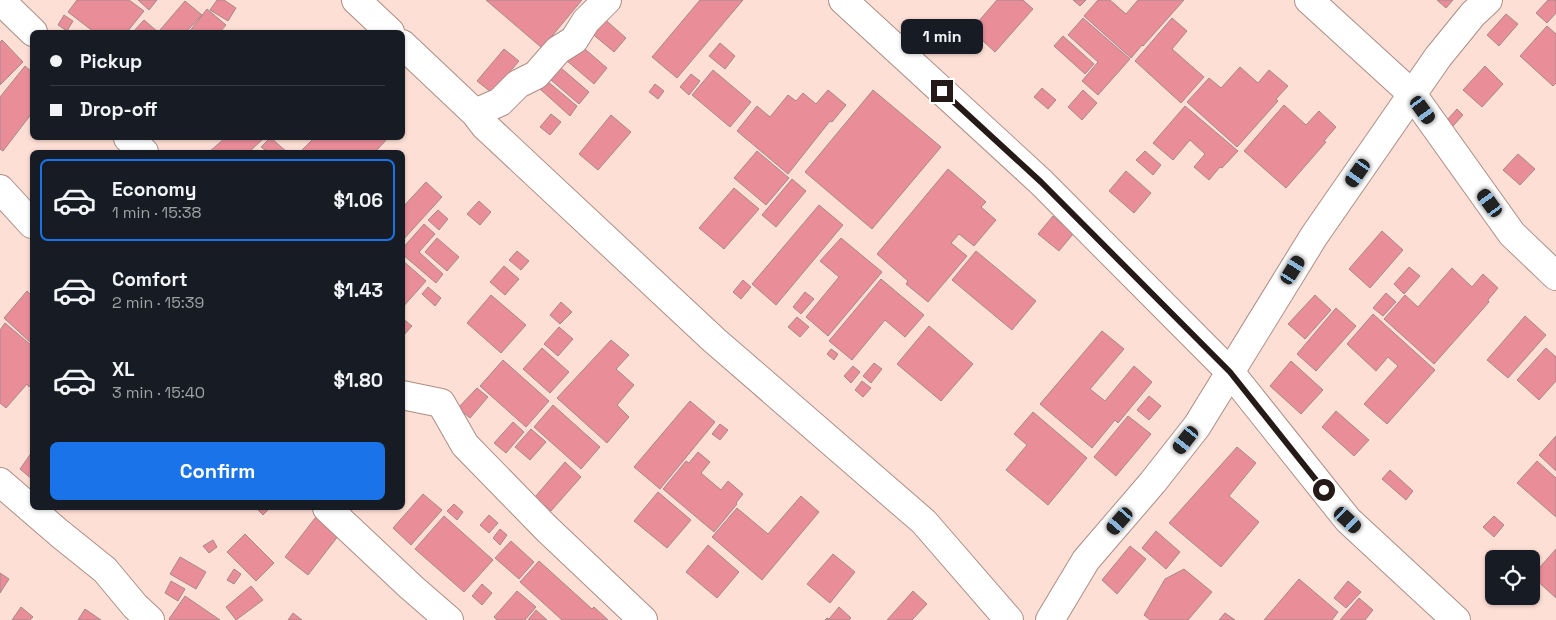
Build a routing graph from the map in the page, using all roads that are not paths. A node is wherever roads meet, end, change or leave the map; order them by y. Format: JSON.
{"nodes":[{"id":1,"x":0,"y":0,"type":"edge"},
{"id":2,"x":356,"y":0,"type":"edge"},
{"id":3,"x":608,"y":0,"type":"edge"},
{"id":4,"x":843,"y":0,"type":"edge"},
{"id":5,"x":1309,"y":0,"type":"edge"},
{"id":6,"x":1488,"y":0,"type":"edge"},
{"id":7,"x":31,"y":30,"type":"edge"},
{"id":8,"x":388,"y":30,"type":"edge"},
{"id":9,"x":405,"y":47,"type":"edge"},
{"id":10,"x":1412,"y":94,"type":"junction"},
{"id":11,"x":475,"y":113,"type":"junction"},
{"id":12,"x":130,"y":140,"type":"edge"},
{"id":13,"x":142,"y":150,"type":"edge"},
{"id":14,"x":0,"y":189,"type":"edge"},
{"id":15,"x":30,"y":222,"type":"edge"},
{"id":16,"x":1556,"y":276,"type":"edge"},
{"id":17,"x":1230,"y":372,"type":"junction"},
{"id":18,"x":405,"y":396,"type":"edge"},
{"id":19,"x":0,"y":482,"type":"edge"},
{"id":20,"x":30,"y":508,"type":"edge"},
{"id":21,"x":32,"y":510,"type":"edge"},
{"id":22,"x":329,"y":510,"type":"edge"},
{"id":23,"x":150,"y":620,"type":"edge"},
{"id":24,"x":449,"y":620,"type":"edge"},
{"id":25,"x":643,"y":620,"type":"edge"},
{"id":26,"x":1009,"y":620,"type":"edge"},
{"id":27,"x":1050,"y":620,"type":"edge"},
{"id":28,"x":1456,"y":620,"type":"edge"}],
"edges":[{"from":1,"to":7,"type":"street"},
{"from":2,"to":8,"type":"street"},
{"from":3,"to":11,"type":"street"},
{"from":4,"to":17,"type":"street"},
{"from":5,"to":10,"type":"street"},
{"from":6,"to":10,"type":"street"},
{"from":9,"to":11,"type":"street"},
{"from":10,"to":16,"type":"street"},
{"from":10,"to":17,"type":"street"},
{"from":11,"to":26,"type":"street"},
{"from":12,"to":13,"type":"street"},
{"from":14,"to":15,"type":"street"},
{"from":17,"to":27,"type":"street"},
{"from":17,"to":28,"type":"street"},
{"from":18,"to":25,"type":"street"},
{"from":19,"to":20,"type":"street"},
{"from":21,"to":23,"type":"street"},
{"from":22,"to":24,"type":"street"}]}
